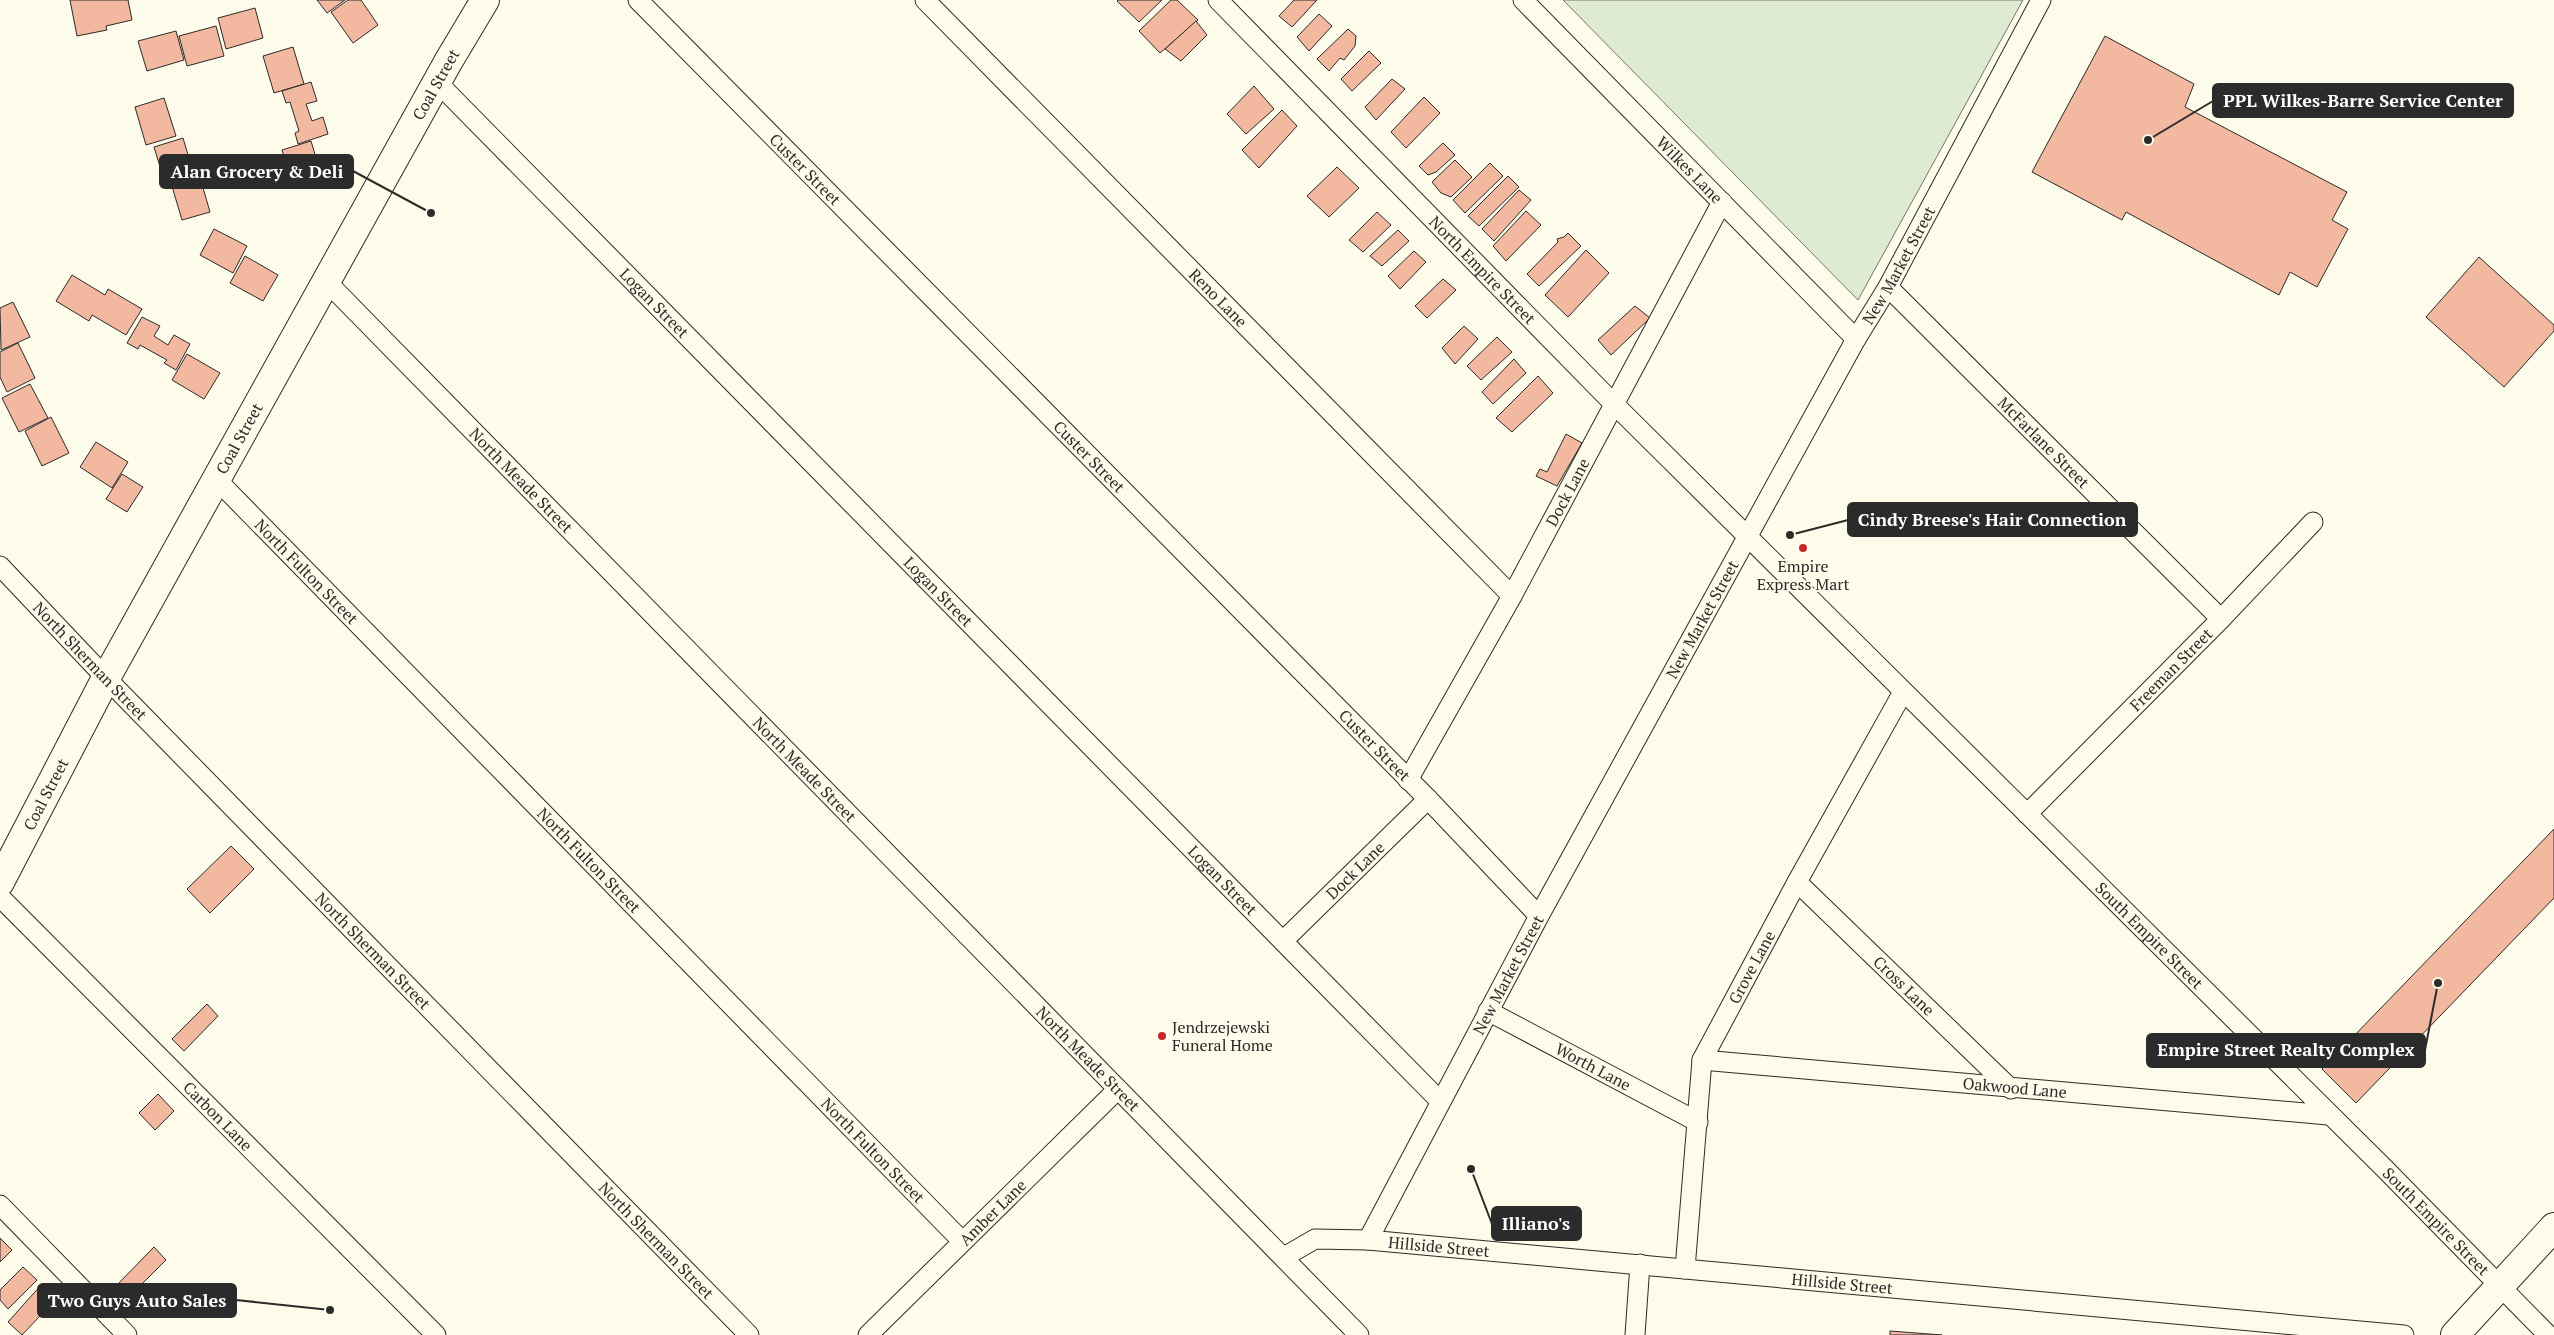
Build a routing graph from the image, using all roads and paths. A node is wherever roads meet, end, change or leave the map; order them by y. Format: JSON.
{"nodes":[{"id":1,"x":485,"y":0,"type":"edge"},
{"id":2,"x":638,"y":0,"type":"edge"},
{"id":3,"x":925,"y":0,"type":"edge"},
{"id":4,"x":1218,"y":0,"type":"edge"},
{"id":5,"x":1523,"y":0,"type":"edge"},
{"id":6,"x":2041,"y":0,"type":"edge"},
{"id":7,"x":437,"y":82,"type":"junction"},
{"id":8,"x":1722,"y":202,"type":"junction"},
{"id":9,"x":326,"y":281,"type":"junction"},
{"id":10,"x":1888,"y":287,"type":"junction"},
{"id":11,"x":1856,"y":339,"type":"junction"},
{"id":12,"x":1614,"y":404,"type":"junction"},
{"id":13,"x":217,"y":480,"type":"junction"},
{"id":14,"x":2313,"y":522,"type":"dead end"},
{"id":15,"x":1748,"y":539,"type":"junction"},
{"id":16,"x":0,"y":566,"type":"edge"},
{"id":17,"x":1512,"y":596,"type":"junction"},
{"id":18,"x":2221,"y":619,"type":"junction"},
{"id":19,"x":106,"y":678,"type":"junction"},
{"id":20,"x":1902,"y":692,"type":"junction"},
{"id":21,"x":1408,"y":780,"type":"junction"},
{"id":22,"x":1428,"y":799,"type":"junction"},
{"id":23,"x":2027,"y":814,"type":"junction"},
{"id":24,"x":0,"y":882,"type":"edge"},
{"id":25,"x":1797,"y":882,"type":"junction"},
{"id":26,"x":0,"y":897,"type":"edge"},
{"id":27,"x":1539,"y":916,"type":"junction"},
{"id":28,"x":1283,"y":941,"type":"junction"},
{"id":29,"x":1488,"y":1011,"type":"junction"},
{"id":30,"x":1702,"y":1060,"type":"junction"},
{"id":31,"x":2011,"y":1089,"type":"junction"},
{"id":32,"x":1118,"y":1090,"type":"junction"},
{"id":33,"x":1440,"y":1101,"type":"junction"},
{"id":34,"x":2328,"y":1115,"type":"junction"},
{"id":35,"x":1698,"y":1122,"type":"junction"},
{"id":36,"x":0,"y":1206,"type":"edge"},
{"id":37,"x":2554,"y":1227,"type":"edge"},
{"id":38,"x":1368,"y":1240,"type":"junction"},
{"id":39,"x":962,"y":1241,"type":"junction"},
{"id":40,"x":1284,"y":1257,"type":"junction"},
{"id":41,"x":1640,"y":1264,"type":"junction"},
{"id":42,"x":1685,"y":1269,"type":"junction"},
{"id":43,"x":2500,"y":1286,"type":"junction"},
{"id":44,"x":127,"y":1335,"type":"edge"},
{"id":45,"x":436,"y":1335,"type":"edge"},
{"id":46,"x":749,"y":1335,"type":"edge"},
{"id":47,"x":868,"y":1335,"type":"edge"},
{"id":48,"x":1359,"y":1335,"type":"edge"},
{"id":49,"x":1635,"y":1335,"type":"edge"},
{"id":50,"x":2404,"y":1335,"type":"edge"},
{"id":51,"x":2455,"y":1335,"type":"edge"},
{"id":52,"x":2548,"y":1335,"type":"edge"}],
"edges":[{"from":1,"to":7,"type":"main road","name":"Coal Street"},
{"from":2,"to":21,"type":"street","name":"Custer Street"},
{"from":3,"to":17,"type":"street","name":"Reno Lane"},
{"from":4,"to":12,"type":"street","name":"North Empire Street"},
{"from":5,"to":8,"type":"street","name":"Wilkes Lane"},
{"from":6,"to":10,"type":"street","name":"New Market Street"},
{"from":7,"to":9,"type":"main road","name":"Coal Street"},
{"from":7,"to":28,"type":"street","name":"Logan Street"},
{"from":8,"to":11,"type":"street","name":"Wilkes Lane"},
{"from":8,"to":12,"type":"street","name":"Dock Lane"},
{"from":9,"to":13,"type":"main road","name":"Coal Street"},
{"from":9,"to":32,"type":"street","name":"North Meade Street"},
{"from":10,"to":11,"type":"street","name":"New Market Street"},
{"from":10,"to":18,"type":"street","name":"McFarlane Street"},
{"from":11,"to":15,"type":"street","name":"New Market Street"},
{"from":12,"to":15,"type":"street","name":"North Empire Street"},
{"from":12,"to":17,"type":"street","name":"Dock Lane"},
{"from":13,"to":19,"type":"main road","name":"Coal Street"},
{"from":13,"to":39,"type":"street","name":"North Fulton Street"},
{"from":14,"to":18,"type":"street","name":"Freeman Street"},
{"from":15,"to":20,"type":"street","name":"South Empire Street"},
{"from":15,"to":27,"type":"street","name":"New Market Street"},
{"from":16,"to":19,"type":"street","name":"North Sherman Street"},
{"from":17,"to":21,"type":"street","name":"Dock Lane"},
{"from":18,"to":23,"type":"street","name":"Freeman Street"},
{"from":19,"to":24,"type":"main road","name":"Coal Street"},
{"from":19,"to":46,"type":"street","name":"North Sherman Street"},
{"from":20,"to":23,"type":"street","name":"South Empire Street"},
{"from":20,"to":25,"type":"street","name":"Grove Lane"},
{"from":21,"to":22,"type":"street","name":"Custer Street"},
{"from":22,"to":27,"type":"street","name":"Custer Street"},
{"from":22,"to":28,"type":"street","name":"Dock Lane"},
{"from":23,"to":34,"type":"street","name":"South Empire Street"},
{"from":25,"to":30,"type":"street","name":"Grove Lane"},
{"from":25,"to":31,"type":"street","name":"Cross Lane"},
{"from":26,"to":45,"type":"street","name":"Carbon Lane"},
{"from":27,"to":29,"type":"street","name":"New Market Street"},
{"from":28,"to":33,"type":"street","name":"Logan Street"},
{"from":29,"to":33,"type":"street","name":"New Market Street"},
{"from":29,"to":35,"type":"street","name":"Worth Lane"},
{"from":30,"to":31,"type":"street","name":"Oakwood Lane"},
{"from":30,"to":35,"type":"street","name":"Grove Lane"},
{"from":31,"to":34,"type":"street","name":"Oakwood Lane"},
{"from":32,"to":39,"type":"street","name":"Amber Lane"},
{"from":32,"to":40,"type":"street","name":"North Meade Street"},
{"from":33,"to":38,"type":"street","name":"New Market Street"},
{"from":34,"to":43,"type":"street","name":"South Empire Street"},
{"from":35,"to":42,"type":"street","name":"Grove Lane"},
{"from":36,"to":44,"type":"street"},
{"from":37,"to":43,"type":"main road"},
{"from":38,"to":40,"type":"street","name":"Hillside Street"},
{"from":38,"to":41,"type":"street","name":"Hillside Street"},
{"from":39,"to":47,"type":"street","name":"Amber Lane"},
{"from":40,"to":48,"type":"street","name":"North Meade Street"},
{"from":41,"to":42,"type":"street","name":"Hillside Street"},
{"from":41,"to":49,"type":"street"},
{"from":42,"to":50,"type":"street","name":"Hillside Street"},
{"from":43,"to":51,"type":"main road"},
{"from":43,"to":52,"type":"street","name":"South Empire Street"}]}
